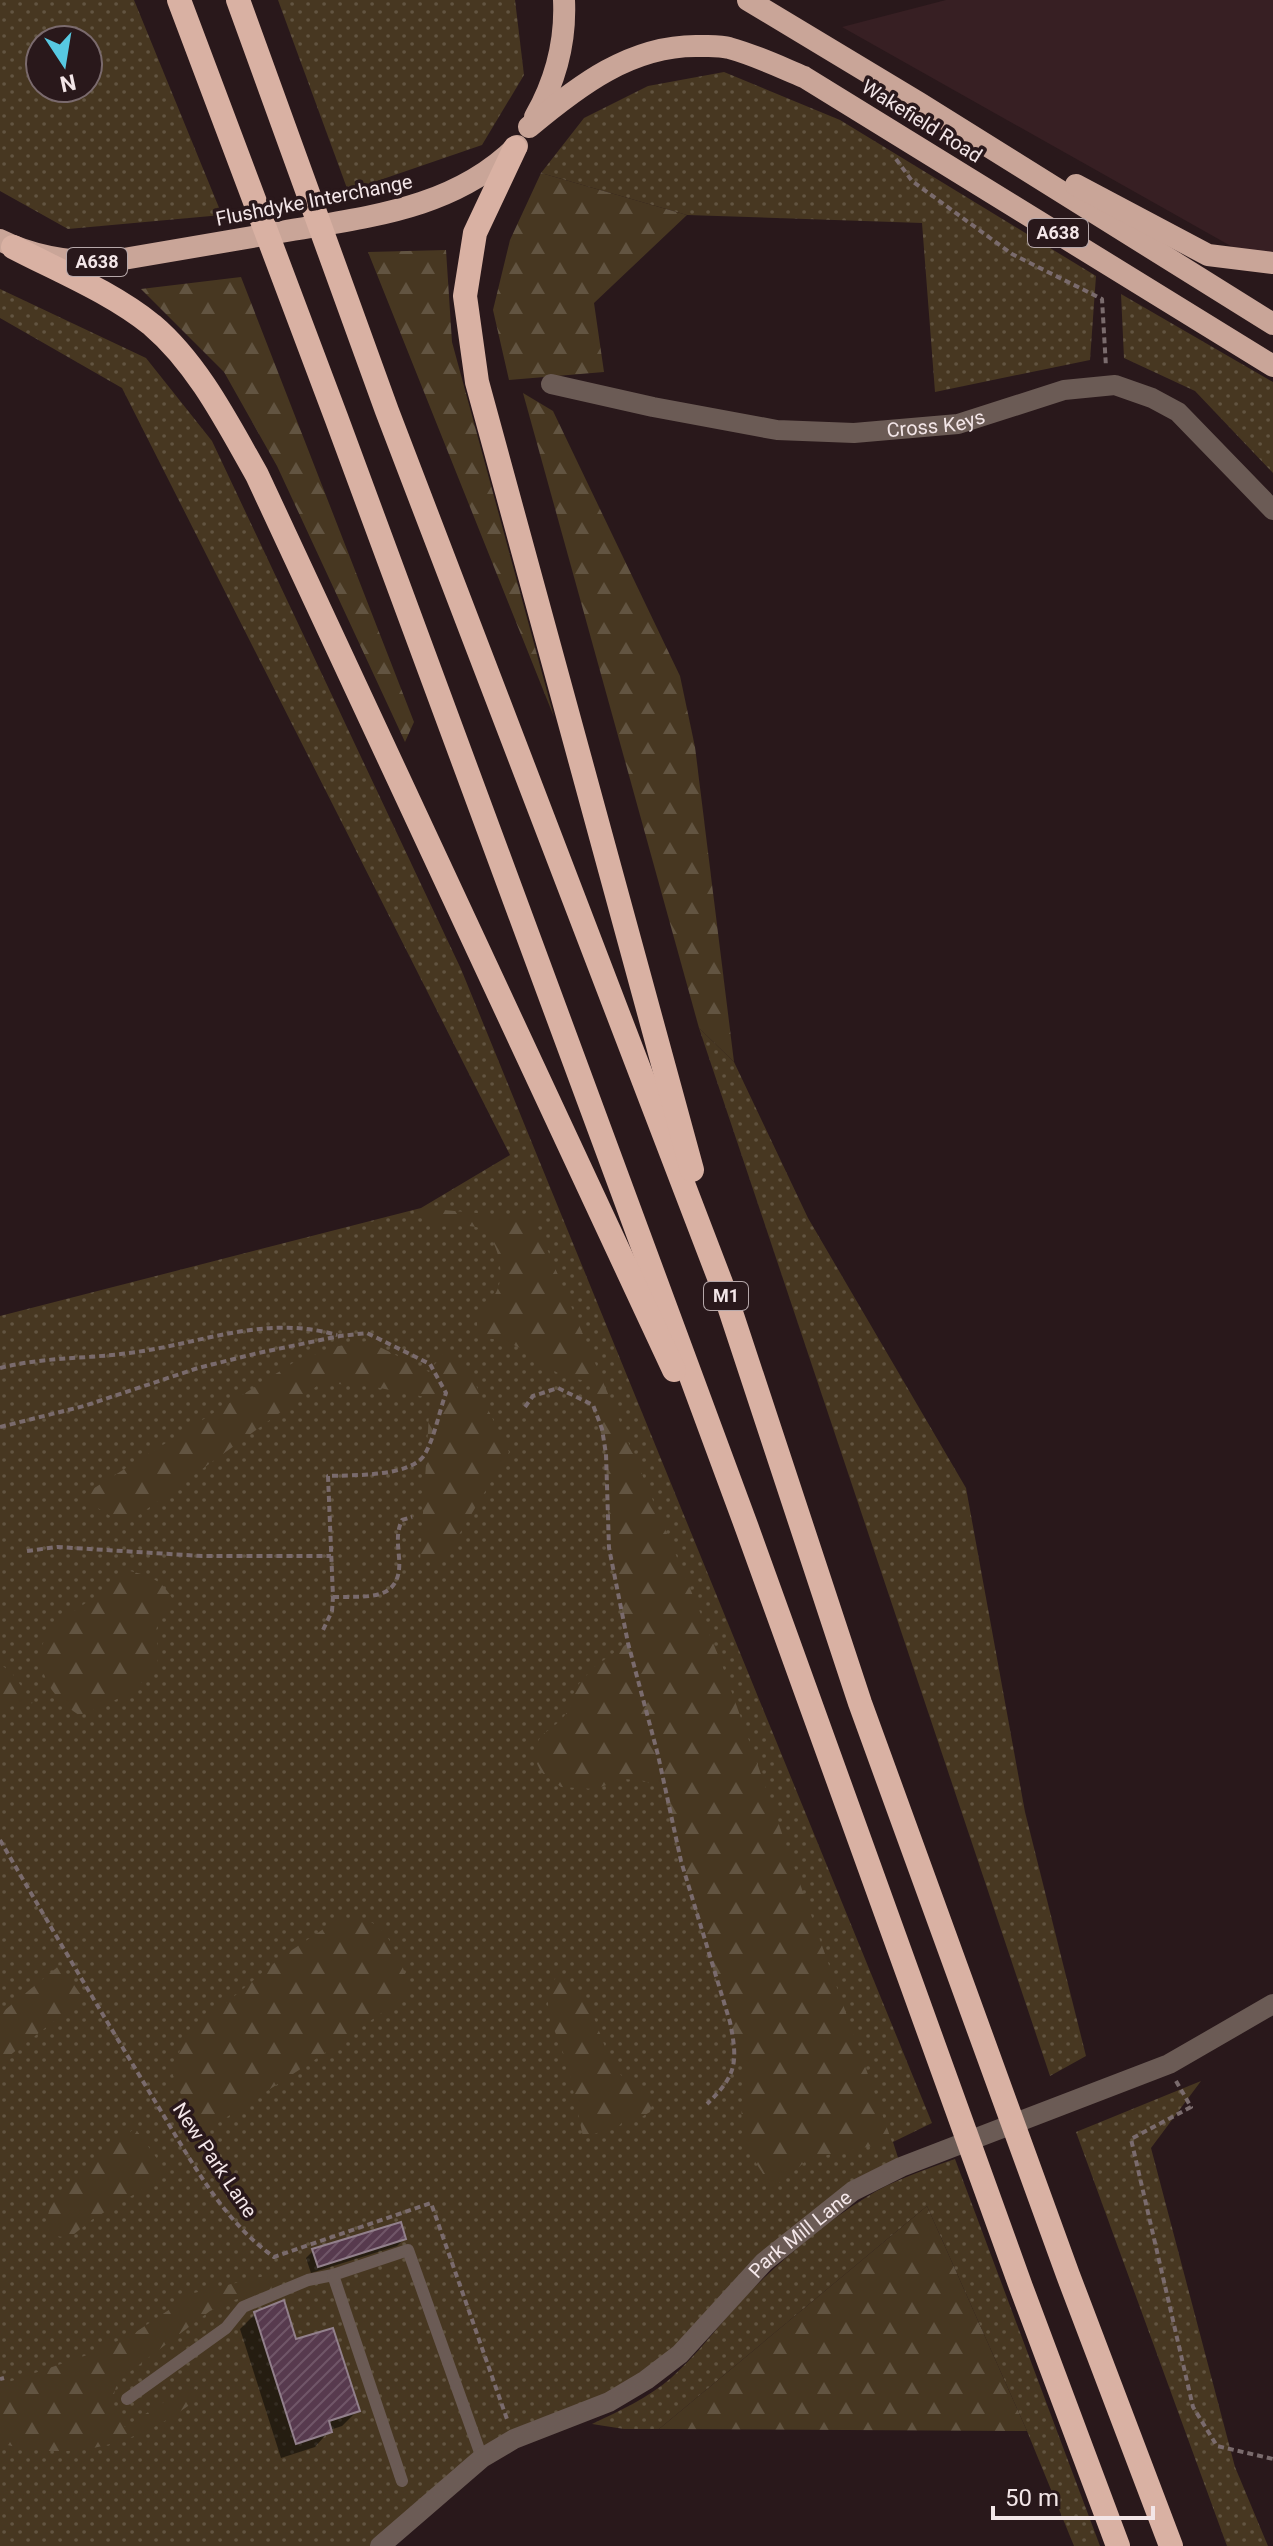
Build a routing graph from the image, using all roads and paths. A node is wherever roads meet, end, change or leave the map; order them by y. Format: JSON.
{"nodes":[{"id":1,"x":179,"y":0,"type":"edge"},
{"id":2,"x":238,"y":0,"type":"edge"},
{"id":3,"x":564,"y":0,"type":"edge"},
{"id":4,"x":748,"y":0,"type":"edge"},
{"id":5,"x":919,"y":103,"type":"junction"},
{"id":6,"x":529,"y":127,"type":"junction"},
{"id":7,"x":515,"y":148,"type":"junction"},
{"id":8,"x":890,"y":151,"type":"dead end"},
{"id":9,"x":6,"y":243,"type":"edge"},
{"id":10,"x":1273,"y":263,"type":"edge"},
{"id":11,"x":1273,"y":324,"type":"edge"},
{"id":12,"x":1273,"y":366,"type":"edge"},
{"id":13,"x":551,"y":384,"type":"dead end"},
{"id":14,"x":1107,"y":386,"type":"junction"},
{"id":15,"x":1273,"y":510,"type":"edge"},
{"id":16,"x":723,"y":1288,"type":"junction"},
{"id":17,"x":340,"y":1336,"type":"junction"},
{"id":18,"x":0,"y":1368,"type":"edge"},
{"id":19,"x":525,"y":1407,"type":"dead end"},
{"id":20,"x":0,"y":1427,"type":"edge"},
{"id":21,"x":412,"y":1517,"type":"dead end"},
{"id":22,"x":747,"y":1528,"type":"junction"},
{"id":23,"x":27,"y":1551,"type":"dead end"},
{"id":24,"x":331,"y":1556,"type":"junction"},
{"id":25,"x":333,"y":1597,"type":"junction"},
{"id":26,"x":323,"y":1630,"type":"dead end"},
{"id":27,"x":0,"y":1840,"type":"edge"},
{"id":28,"x":1273,"y":2004,"type":"edge"},
{"id":29,"x":1169,"y":2064,"type":"junction"},
{"id":30,"x":707,"y":2104,"type":"dead end"},
{"id":31,"x":333,"y":2275,"type":"junction"},
{"id":32,"x":127,"y":2399,"type":"dead end"},
{"id":33,"x":514,"y":2439,"type":"junction"},
{"id":34,"x":482,"y":2458,"type":"junction"},
{"id":35,"x":1273,"y":2459,"type":"edge"},
{"id":36,"x":402,"y":2481,"type":"dead end"},
{"id":37,"x":380,"y":2546,"type":"edge"},
{"id":38,"x":1118,"y":2546,"type":"edge"},
{"id":39,"x":1171,"y":2546,"type":"edge"}],
"edges":[{"from":1,"to":22,"type":"highway"},
{"from":2,"to":16,"type":"highway","number":"M1"},
{"from":3,"to":6,"type":"highway","name":"Flushdyke Interchange","number":"A638"},
{"from":4,"to":5,"type":"highway","name":"Wakefield Road","number":"A638"},
{"from":5,"to":10,"type":"highway","number":"A638"},
{"from":5,"to":11,"type":"highway","number":"A638"},
{"from":6,"to":7,"type":"highway","name":"Flushdyke Interchange","number":"A638"},
{"from":6,"to":12,"type":"highway","name":"Wakefield Road","number":"A638"},
{"from":7,"to":9,"type":"highway","name":"Flushdyke Interchange","number":"A638"},
{"from":7,"to":16,"type":"highway"},
{"from":8,"to":14,"type":"path"},
{"from":9,"to":22,"type":"highway"},
{"from":13,"to":14,"type":"street","name":"Cross Keys"},
{"from":14,"to":15,"type":"street","name":"Cross Keys"},
{"from":16,"to":39,"type":"highway","number":"M1"},
{"from":17,"to":18,"type":"path"},
{"from":17,"to":20,"type":"path"},
{"from":17,"to":24,"type":"path"},
{"from":19,"to":30,"type":"path"},
{"from":21,"to":25,"type":"path"},
{"from":22,"to":38,"type":"highway"},
{"from":23,"to":24,"type":"path"},
{"from":24,"to":25,"type":"path"},
{"from":25,"to":26,"type":"path"},
{"from":27,"to":33,"type":"path","name":"New Park Lane"},
{"from":28,"to":29,"type":"street","name":"Park Mill Lane"},
{"from":29,"to":33,"type":"street","name":"Park Mill Lane"},
{"from":29,"to":35,"type":"path"},
{"from":31,"to":32,"type":"lane"},
{"from":31,"to":34,"type":"lane"},
{"from":31,"to":36,"type":"lane"},
{"from":33,"to":34,"type":"street","name":"Park Mill Lane"},
{"from":34,"to":37,"type":"street","name":"Park Mill Lane"}]}
